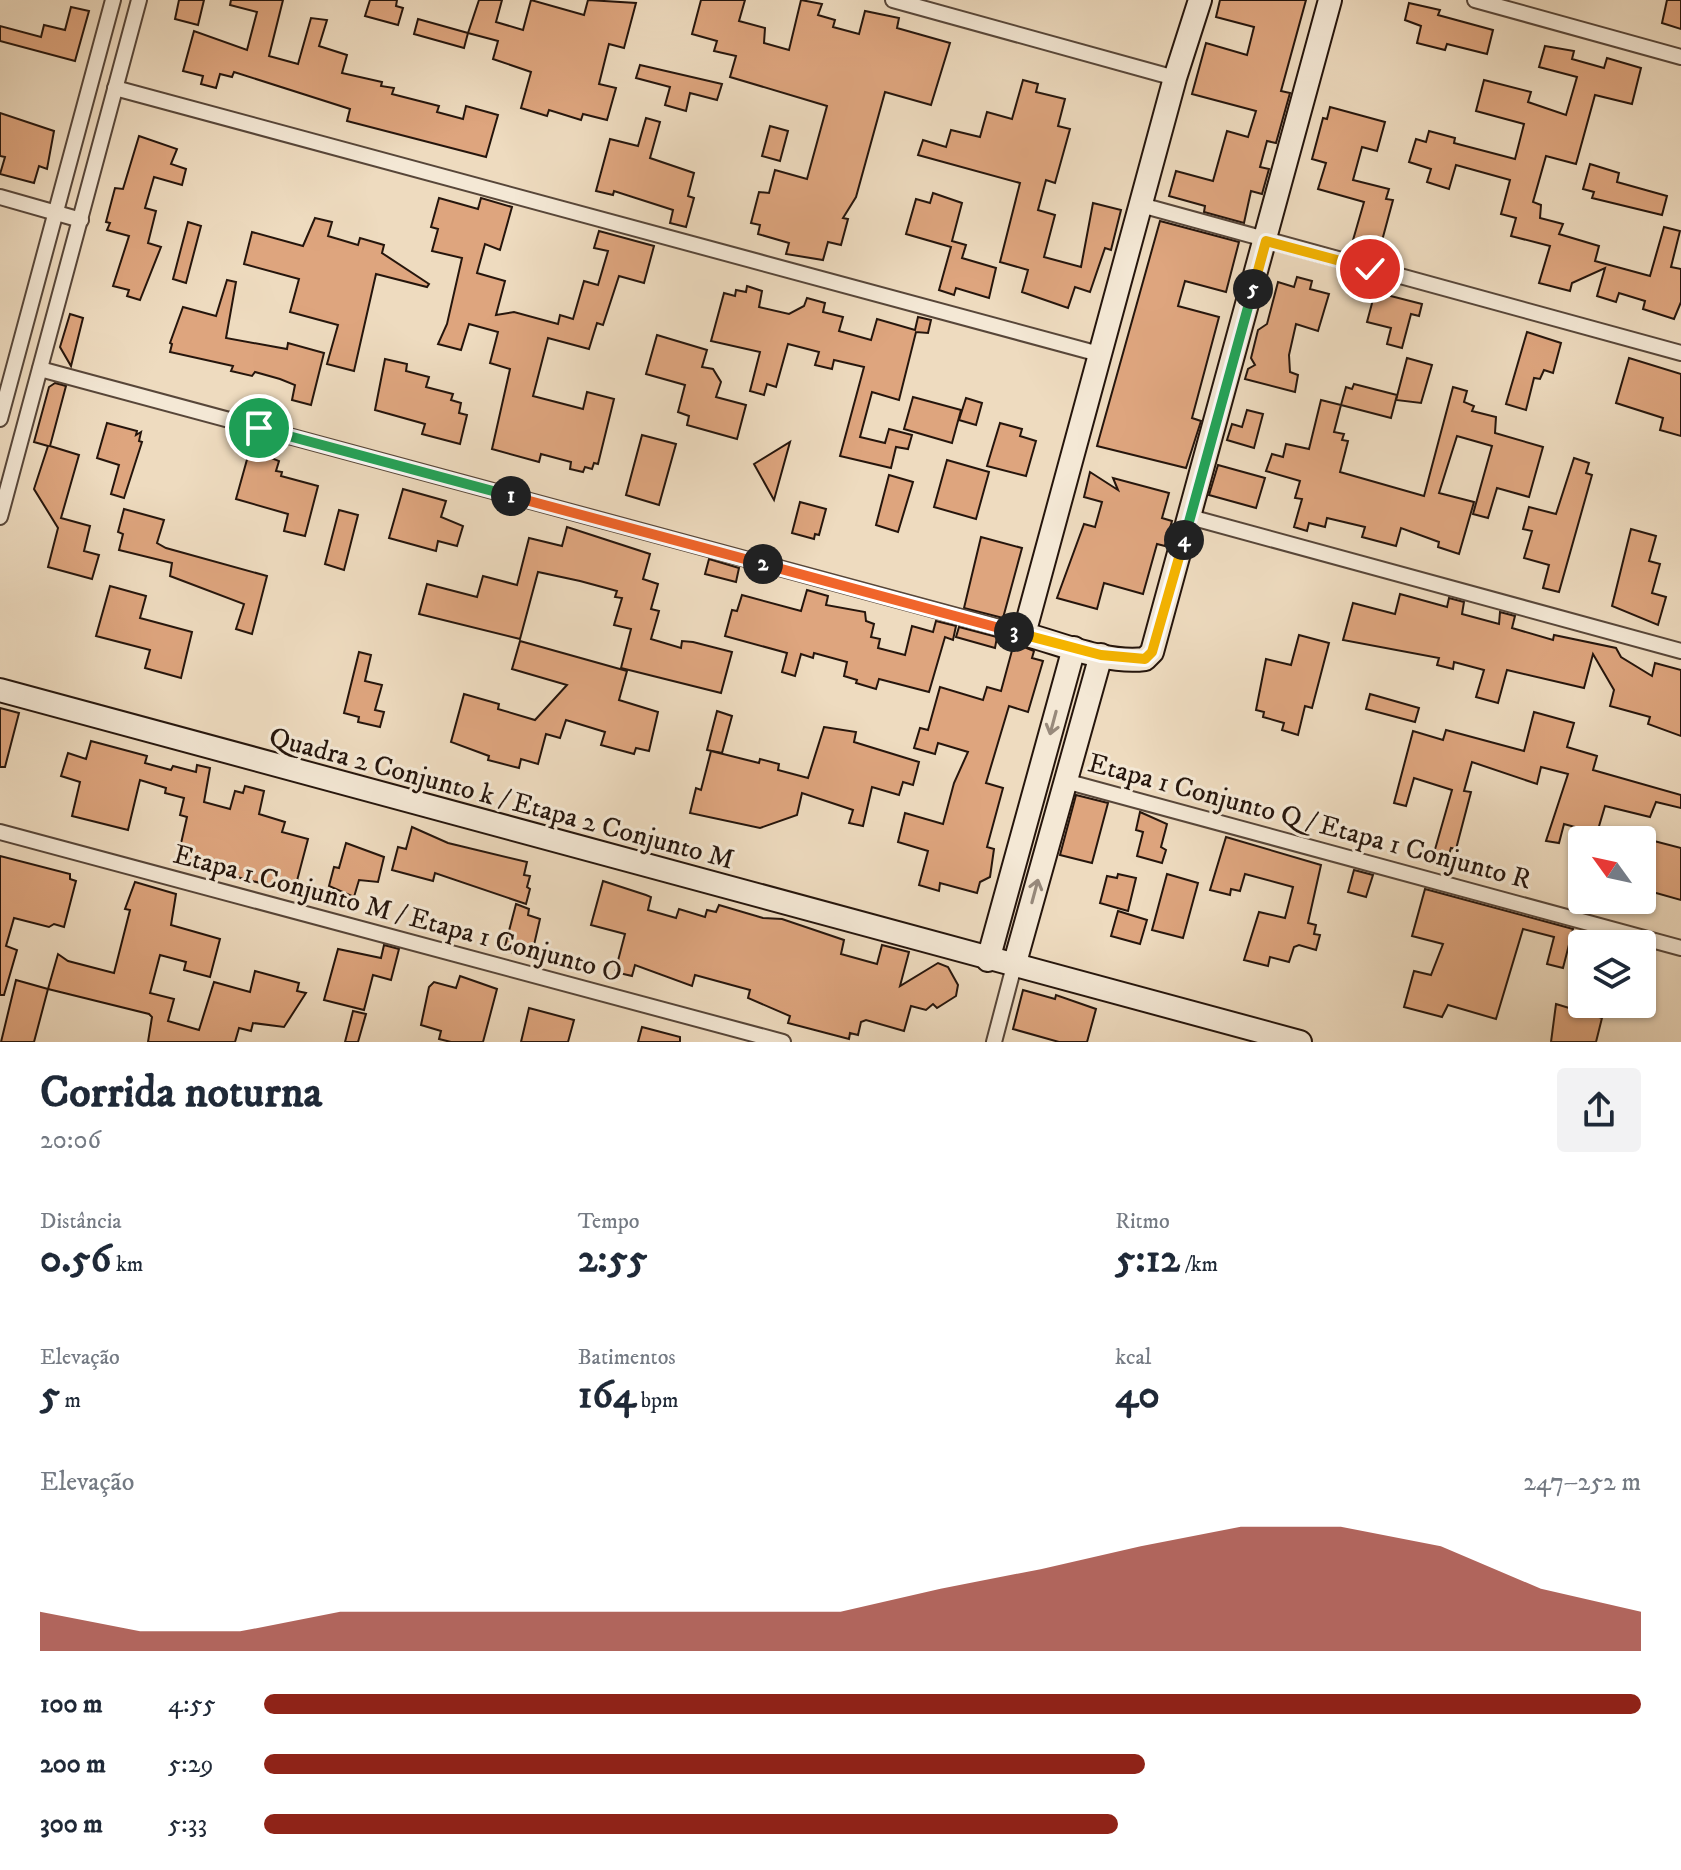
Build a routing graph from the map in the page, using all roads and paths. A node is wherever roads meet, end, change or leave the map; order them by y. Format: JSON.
{"nodes":[{"id":1,"x":113,"y":0,"type":"edge"},
{"id":2,"x":139,"y":0,"type":"edge"},
{"id":3,"x":893,"y":0,"type":"edge"},
{"id":4,"x":1200,"y":0,"type":"edge"},
{"id":5,"x":1330,"y":0,"type":"edge"},
{"id":6,"x":1475,"y":0,"type":"edge"},
{"id":7,"x":1681,"y":57,"type":"edge"},
{"id":8,"x":1175,"y":78,"type":"junction"},
{"id":9,"x":115,"y":88,"type":"junction"},
{"id":10,"x":0,"y":197,"type":"edge"},
{"id":11,"x":1141,"y":205,"type":"junction"},
{"id":12,"x":58,"y":214,"type":"junction"},
{"id":13,"x":81,"y":220,"type":"junction"},
{"id":14,"x":1266,"y":241,"type":"junction"},
{"id":15,"x":1681,"y":353,"type":"edge"},
{"id":16,"x":1099,"y":354,"type":"junction"},
{"id":17,"x":40,"y":369,"type":"junction"},
{"id":18,"x":0,"y":419,"type":"edge"},
{"id":19,"x":3,"y":492,"type":"edge"},
{"id":20,"x":0,"y":517,"type":"edge"},
{"id":21,"x":1190,"y":517,"type":"junction"},
{"id":22,"x":1024,"y":634,"type":"junction"},
{"id":23,"x":1074,"y":648,"type":"junction"},
{"id":24,"x":1681,"y":651,"type":"edge"},
{"id":25,"x":1101,"y":655,"type":"junction"},
{"id":26,"x":0,"y":690,"type":"edge"},
{"id":27,"x":1065,"y":781,"type":"junction"},
{"id":28,"x":0,"y":832,"type":"edge"},
{"id":29,"x":1681,"y":948,"type":"edge"},
{"id":30,"x":988,"y":960,"type":"junction"},
{"id":31,"x":1014,"y":966,"type":"junction"},
{"id":32,"x":783,"y":1042,"type":"edge"},
{"id":33,"x":994,"y":1042,"type":"edge"},
{"id":34,"x":1300,"y":1042,"type":"edge"}],
"edges":[{"from":1,"to":12,"type":"street"},
{"from":2,"to":9,"type":"street"},
{"from":3,"to":8,"type":"street"},
{"from":4,"to":8,"type":"street"},
{"from":5,"to":14,"type":"street"},
{"from":6,"to":7,"type":"street"},
{"from":8,"to":11,"type":"street"},
{"from":9,"to":13,"type":"street"},
{"from":9,"to":16,"type":"street"},
{"from":10,"to":12,"type":"street"},
{"from":11,"to":14,"type":"street"},
{"from":11,"to":16,"type":"street"},
{"from":12,"to":13,"type":"street"},
{"from":12,"to":18,"type":"street"},
{"from":13,"to":17,"type":"street"},
{"from":14,"to":15,"type":"street"},
{"from":14,"to":21,"type":"street"},
{"from":16,"to":22,"type":"street"},
{"from":17,"to":19,"type":"street"},
{"from":17,"to":22,"type":"street"},
{"from":19,"to":20,"type":"street"},
{"from":21,"to":24,"type":"street"},
{"from":21,"to":25,"type":"street"},
{"from":22,"to":23,"type":"street"},
{"from":23,"to":25,"type":"street"},
{"from":23,"to":30,"type":"street","one_way":true},
{"from":25,"to":27,"type":"street"},
{"from":26,"to":30,"type":"street","name":"Quadra 2 Conjunto k / Etapa 2 Conjunto M"},
{"from":27,"to":29,"type":"street","name":"Etapa 1 Conjunto Q / Etapa 1 Conjunto R"},
{"from":31,"to":27,"type":"street","one_way":true},
{"from":28,"to":32,"type":"street","name":"Etapa 1 Conjunto M / Etapa 1 Conjunto O"},
{"from":30,"to":31,"type":"street","name":"Quadra 2 Conjunto k / Etapa 2 Conjunto M"},
{"from":31,"to":33,"type":"street"},
{"from":31,"to":34,"type":"street","name":"Quadra 2 Conjunto k / Etapa 2 Conjunto M"}]}
